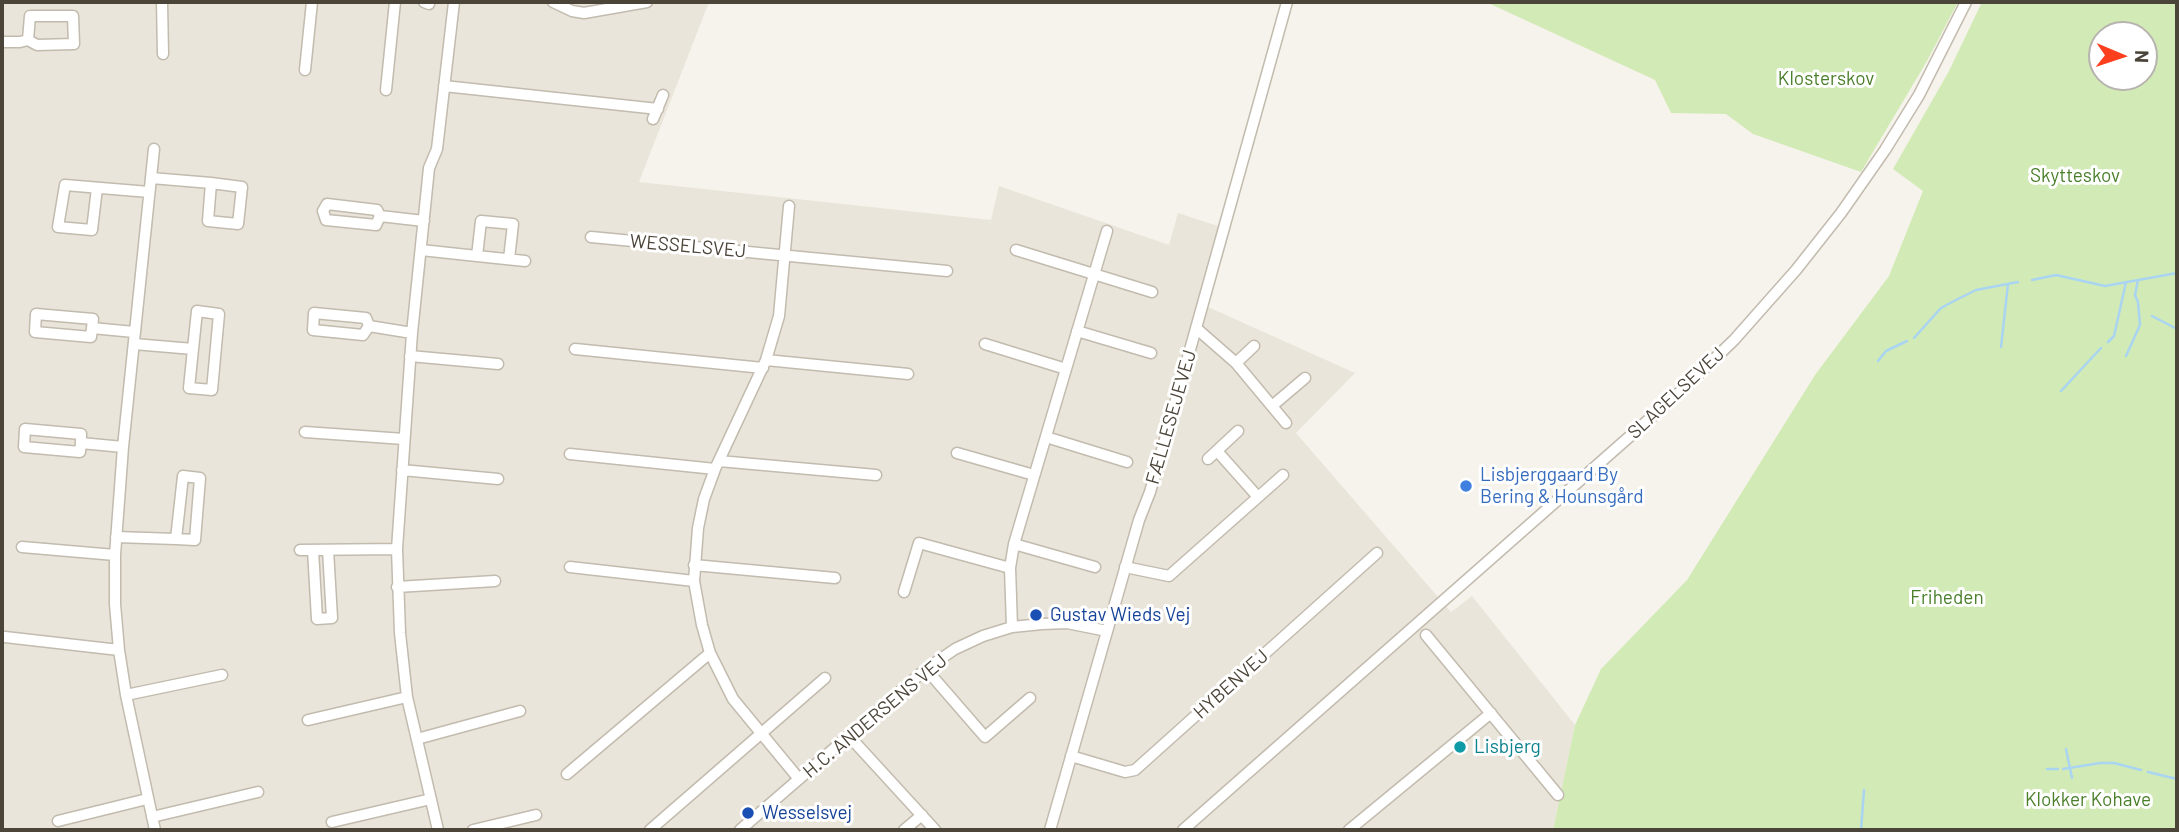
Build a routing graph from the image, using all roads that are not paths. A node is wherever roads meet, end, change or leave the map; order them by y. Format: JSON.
{"nodes":[{"id":1,"x":162,"y":2,"type":"edge"},
{"id":2,"x":313,"y":2,"type":"edge"},
{"id":3,"x":395,"y":2,"type":"edge"},
{"id":4,"x":454,"y":2,"type":"edge"},
{"id":5,"x":553,"y":2,"type":"edge"},
{"id":6,"x":647,"y":2,"type":"edge"},
{"id":7,"x":1287,"y":2,"type":"edge"},
{"id":8,"x":1966,"y":2,"type":"edge"},
{"id":9,"x":623,"y":3,"type":"edge"},
{"id":10,"x":28,"y":40,"type":"junction"},
{"id":11,"x":2,"y":42,"type":"edge"},
{"id":12,"x":163,"y":54,"type":"dead end"},
{"id":13,"x":305,"y":70,"type":"dead end"},
{"id":14,"x":444,"y":86,"type":"junction"},
{"id":15,"x":386,"y":90,"type":"dead end"},
{"id":16,"x":663,"y":96,"type":"dead end"},
{"id":17,"x":658,"y":109,"type":"junction"},
{"id":18,"x":653,"y":119,"type":"dead end"},
{"id":19,"x":154,"y":149,"type":"dead end"},
{"id":20,"x":151,"y":178,"type":"junction"},
{"id":21,"x":211,"y":183,"type":"junction"},
{"id":22,"x":97,"y":188,"type":"junction"},
{"id":23,"x":149,"y":192,"type":"junction"},
{"id":24,"x":789,"y":206,"type":"dead end"},
{"id":25,"x":380,"y":216,"type":"junction"},
{"id":26,"x":424,"y":221,"type":"junction"},
{"id":27,"x":1107,"y":231,"type":"dead end"},
{"id":28,"x":591,"y":237,"type":"dead end"},
{"id":29,"x":421,"y":250,"type":"junction"},
{"id":30,"x":1016,"y":250,"type":"dead end"},
{"id":31,"x":784,"y":255,"type":"junction"},
{"id":32,"x":477,"y":256,"type":"junction"},
{"id":33,"x":509,"y":259,"type":"junction"},
{"id":34,"x":525,"y":261,"type":"dead end"},
{"id":35,"x":947,"y":271,"type":"dead end"},
{"id":36,"x":1094,"y":274,"type":"junction"},
{"id":37,"x":1152,"y":292,"type":"dead end"},
{"id":38,"x":369,"y":326,"type":"junction"},
{"id":39,"x":92,"y":328,"type":"junction"},
{"id":40,"x":1196,"y":328,"type":"junction"},
{"id":41,"x":1077,"y":331,"type":"junction"},
{"id":42,"x":134,"y":332,"type":"junction"},
{"id":43,"x":412,"y":333,"type":"junction"},
{"id":44,"x":134,"y":344,"type":"junction"},
{"id":45,"x":985,"y":344,"type":"dead end"},
{"id":46,"x":1254,"y":346,"type":"dead end"},
{"id":47,"x":193,"y":349,"type":"junction"},
{"id":48,"x":575,"y":349,"type":"dead end"},
{"id":49,"x":1151,"y":353,"type":"dead end"},
{"id":50,"x":410,"y":356,"type":"junction"},
{"id":51,"x":1236,"y":363,"type":"junction"},
{"id":52,"x":498,"y":364,"type":"dead end"},
{"id":53,"x":765,"y":364,"type":"junction"},
{"id":54,"x":1066,"y":369,"type":"junction"},
{"id":55,"x":908,"y":374,"type":"dead end"},
{"id":56,"x":1305,"y":377,"type":"dead end"},
{"id":57,"x":1272,"y":405,"type":"junction"},
{"id":58,"x":1286,"y":423,"type":"dead end"},
{"id":59,"x":1238,"y":431,"type":"dead end"},
{"id":60,"x":305,"y":432,"type":"dead end"},
{"id":61,"x":1046,"y":437,"type":"junction"},
{"id":62,"x":404,"y":439,"type":"junction"},
{"id":63,"x":81,"y":443,"type":"junction"},
{"id":64,"x":123,"y":447,"type":"junction"},
{"id":65,"x":1217,"y":451,"type":"junction"},
{"id":66,"x":957,"y":453,"type":"dead end"},
{"id":67,"x":570,"y":454,"type":"dead end"},
{"id":68,"x":1208,"y":459,"type":"dead end"},
{"id":69,"x":1127,"y":462,"type":"dead end"},
{"id":70,"x":717,"y":465,"type":"junction"},
{"id":71,"x":402,"y":470,"type":"junction"},
{"id":72,"x":876,"y":475,"type":"dead end"},
{"id":73,"x":1034,"y":475,"type":"junction"},
{"id":74,"x":1283,"y":475,"type":"dead end"},
{"id":75,"x":498,"y":479,"type":"dead end"},
{"id":76,"x":1258,"y":497,"type":"junction"},
{"id":77,"x":116,"y":537,"type":"junction"},
{"id":78,"x":176,"y":539,"type":"junction"},
{"id":79,"x":1014,"y":544,"type":"junction"},
{"id":80,"x":22,"y":547,"type":"dead end"},
{"id":81,"x":397,"y":549,"type":"junction"},
{"id":82,"x":300,"y":550,"type":"dead end"},
{"id":83,"x":313,"y":550,"type":"junction"},
{"id":84,"x":328,"y":550,"type":"junction"},
{"id":85,"x":1377,"y":553,"type":"dead end"},
{"id":86,"x":115,"y":555,"type":"junction"},
{"id":87,"x":694,"y":565,"type":"junction"},
{"id":88,"x":570,"y":567,"type":"dead end"},
{"id":89,"x":1125,"y":567,"type":"junction"},
{"id":90,"x":1010,"y":568,"type":"junction"},
{"id":91,"x":1096,"y":568,"type":"dead end"},
{"id":92,"x":835,"y":578,"type":"dead end"},
{"id":93,"x":495,"y":581,"type":"dead end"},
{"id":94,"x":694,"y":581,"type":"junction"},
{"id":95,"x":397,"y":587,"type":"junction"},
{"id":96,"x":904,"y":592,"type":"dead end"},
{"id":97,"x":1012,"y":627,"type":"junction"},
{"id":98,"x":1107,"y":631,"type":"junction"},
{"id":99,"x":1426,"y":635,"type":"dead end"},
{"id":100,"x":5,"y":637,"type":"dead end"},
{"id":101,"x":119,"y":650,"type":"junction"},
{"id":102,"x":710,"y":653,"type":"junction"},
{"id":103,"x":926,"y":669,"type":"junction"},
{"id":104,"x":222,"y":675,"type":"dead end"},
{"id":105,"x":825,"y":678,"type":"dead end"},
{"id":106,"x":126,"y":695,"type":"junction"},
{"id":107,"x":407,"y":697,"type":"junction"},
{"id":108,"x":1030,"y":698,"type":"dead end"},
{"id":109,"x":520,"y":711,"type":"dead end"},
{"id":110,"x":1491,"y":713,"type":"junction"},
{"id":111,"x":309,"y":720,"type":"dead end"},
{"id":112,"x":760,"y":734,"type":"junction"},
{"id":113,"x":849,"y":736,"type":"junction"},
{"id":114,"x":417,"y":739,"type":"junction"},
{"id":115,"x":1071,"y":756,"type":"junction"},
{"id":116,"x":567,"y":774,"type":"dead end"},
{"id":117,"x":799,"y":779,"type":"junction"},
{"id":118,"x":258,"y":792,"type":"dead end"},
{"id":119,"x":1559,"y":795,"type":"dead end"},
{"id":120,"x":147,"y":799,"type":"junction"},
{"id":121,"x":431,"y":799,"type":"junction"},
{"id":122,"x":536,"y":815,"type":"dead end"},
{"id":123,"x":922,"y":815,"type":"junction"},
{"id":124,"x":152,"y":817,"type":"junction"},
{"id":125,"x":58,"y":821,"type":"dead end"},
{"id":126,"x":332,"y":822,"type":"dead end"},
{"id":127,"x":155,"y":830,"type":"edge"},
{"id":128,"x":438,"y":830,"type":"edge"},
{"id":129,"x":473,"y":830,"type":"edge"},
{"id":130,"x":650,"y":830,"type":"edge"},
{"id":131,"x":740,"y":830,"type":"edge"},
{"id":132,"x":904,"y":830,"type":"edge"},
{"id":133,"x":935,"y":830,"type":"edge"},
{"id":134,"x":1050,"y":830,"type":"edge"},
{"id":135,"x":1183,"y":830,"type":"edge"},
{"id":136,"x":1349,"y":830,"type":"edge"}],
"edges":[{"from":1,"to":12,"type":"street"},
{"from":2,"to":13,"type":"street"},
{"from":3,"to":15,"type":"street"},
{"from":4,"to":14,"type":"street"},
{"from":5,"to":9,"type":"street"},
{"from":6,"to":9,"type":"street"},
{"from":7,"to":40,"type":"street","name":"FÆLLESEJEVEJ"},
{"from":8,"to":135,"type":"street","name":"SLAGELSEVEJ"},
{"from":10,"to":10,"type":"street"},
{"from":10,"to":11,"type":"street"},
{"from":14,"to":17,"type":"street"},
{"from":14,"to":26,"type":"street"},
{"from":16,"to":17,"type":"street"},
{"from":17,"to":18,"type":"street"},
{"from":19,"to":20,"type":"street"},
{"from":20,"to":21,"type":"street"},
{"from":20,"to":23,"type":"street"},
{"from":21,"to":21,"type":"street"},
{"from":22,"to":22,"type":"street"},
{"from":22,"to":23,"type":"street"},
{"from":23,"to":42,"type":"street"},
{"from":24,"to":31,"type":"street"},
{"from":25,"to":25,"type":"street"},
{"from":25,"to":26,"type":"street"},
{"from":26,"to":29,"type":"street"},
{"from":27,"to":36,"type":"street"},
{"from":28,"to":31,"type":"street","name":"WESSELSVEJ"},
{"from":29,"to":32,"type":"street"},
{"from":29,"to":43,"type":"street"},
{"from":30,"to":36,"type":"street"},
{"from":31,"to":35,"type":"street","name":"WESSELSVEJ"},
{"from":31,"to":53,"type":"street"},
{"from":32,"to":33,"type":"street"},
{"from":32,"to":33,"type":"street"},
{"from":33,"to":34,"type":"street"},
{"from":36,"to":37,"type":"street"},
{"from":36,"to":41,"type":"street"},
{"from":38,"to":38,"type":"street"},
{"from":38,"to":43,"type":"street"},
{"from":39,"to":39,"type":"street"},
{"from":39,"to":42,"type":"street"},
{"from":40,"to":51,"type":"street"},
{"from":40,"to":89,"type":"street","name":"FÆLLESEJEVEJ"},
{"from":41,"to":49,"type":"street"},
{"from":41,"to":54,"type":"street"},
{"from":42,"to":44,"type":"street"},
{"from":43,"to":50,"type":"street"},
{"from":44,"to":47,"type":"street"},
{"from":44,"to":64,"type":"street"},
{"from":45,"to":54,"type":"street"},
{"from":46,"to":51,"type":"street"},
{"from":47,"to":47,"type":"street"},
{"from":48,"to":53,"type":"street"},
{"from":50,"to":52,"type":"street"},
{"from":50,"to":62,"type":"street"},
{"from":51,"to":57,"type":"street"},
{"from":53,"to":55,"type":"street"},
{"from":53,"to":70,"type":"street"},
{"from":54,"to":61,"type":"street"},
{"from":56,"to":57,"type":"street"},
{"from":57,"to":58,"type":"street"},
{"from":59,"to":65,"type":"street"},
{"from":60,"to":62,"type":"street"},
{"from":61,"to":69,"type":"street"},
{"from":61,"to":73,"type":"street"},
{"from":62,"to":71,"type":"street"},
{"from":63,"to":63,"type":"street"},
{"from":63,"to":64,"type":"street"},
{"from":64,"to":77,"type":"street"},
{"from":65,"to":68,"type":"street"},
{"from":65,"to":76,"type":"street"},
{"from":66,"to":73,"type":"street"},
{"from":67,"to":70,"type":"street"},
{"from":70,"to":72,"type":"street"},
{"from":70,"to":87,"type":"street"},
{"from":71,"to":75,"type":"street"},
{"from":71,"to":81,"type":"street"},
{"from":73,"to":79,"type":"street"},
{"from":74,"to":76,"type":"street"},
{"from":76,"to":89,"type":"street"},
{"from":77,"to":78,"type":"street"},
{"from":77,"to":86,"type":"street"},
{"from":78,"to":78,"type":"street"},
{"from":79,"to":90,"type":"street"},
{"from":79,"to":91,"type":"street"},
{"from":80,"to":86,"type":"street"},
{"from":81,"to":84,"type":"street"},
{"from":81,"to":95,"type":"street"},
{"from":82,"to":83,"type":"street"},
{"from":83,"to":84,"type":"street"},
{"from":83,"to":84,"type":"street"},
{"from":85,"to":115,"type":"street","name":"HYBENVEJ"},
{"from":86,"to":101,"type":"street"},
{"from":87,"to":92,"type":"street"},
{"from":87,"to":94,"type":"street"},
{"from":88,"to":94,"type":"street"},
{"from":89,"to":98,"type":"street","name":"FÆLLESEJEVEJ"},
{"from":90,"to":96,"type":"street"},
{"from":90,"to":97,"type":"street"},
{"from":93,"to":95,"type":"street"},
{"from":94,"to":102,"type":"street"},
{"from":95,"to":107,"type":"street"},
{"from":97,"to":98,"type":"street","name":"H.C. ANDERSENS VEJ"},
{"from":97,"to":103,"type":"street","name":"H.C. ANDERSENS VEJ"},
{"from":98,"to":115,"type":"street","name":"FÆLLESEJEVEJ"},
{"from":99,"to":110,"type":"street"},
{"from":100,"to":101,"type":"street"},
{"from":101,"to":106,"type":"street"},
{"from":102,"to":112,"type":"street"},
{"from":102,"to":116,"type":"street"},
{"from":103,"to":108,"type":"street"},
{"from":103,"to":113,"type":"street","name":"H.C. ANDERSENS VEJ"},
{"from":104,"to":106,"type":"street"},
{"from":105,"to":112,"type":"street"},
{"from":106,"to":120,"type":"street"},
{"from":107,"to":111,"type":"street"},
{"from":107,"to":114,"type":"street"},
{"from":109,"to":114,"type":"street"},
{"from":110,"to":119,"type":"street"},
{"from":110,"to":136,"type":"street"},
{"from":112,"to":117,"type":"street"},
{"from":112,"to":130,"type":"street"},
{"from":113,"to":117,"type":"street","name":"H.C. ANDERSENS VEJ"},
{"from":113,"to":123,"type":"street"},
{"from":114,"to":121,"type":"street"},
{"from":115,"to":134,"type":"street","name":"FÆLLESEJEVEJ"},
{"from":117,"to":131,"type":"street","name":"H.C. ANDERSENS VEJ"},
{"from":118,"to":124,"type":"street"},
{"from":120,"to":124,"type":"street"},
{"from":120,"to":125,"type":"street"},
{"from":121,"to":126,"type":"street"},
{"from":121,"to":128,"type":"street"},
{"from":122,"to":129,"type":"street"},
{"from":123,"to":132,"type":"street"},
{"from":123,"to":133,"type":"street"},
{"from":124,"to":127,"type":"street"}]}
